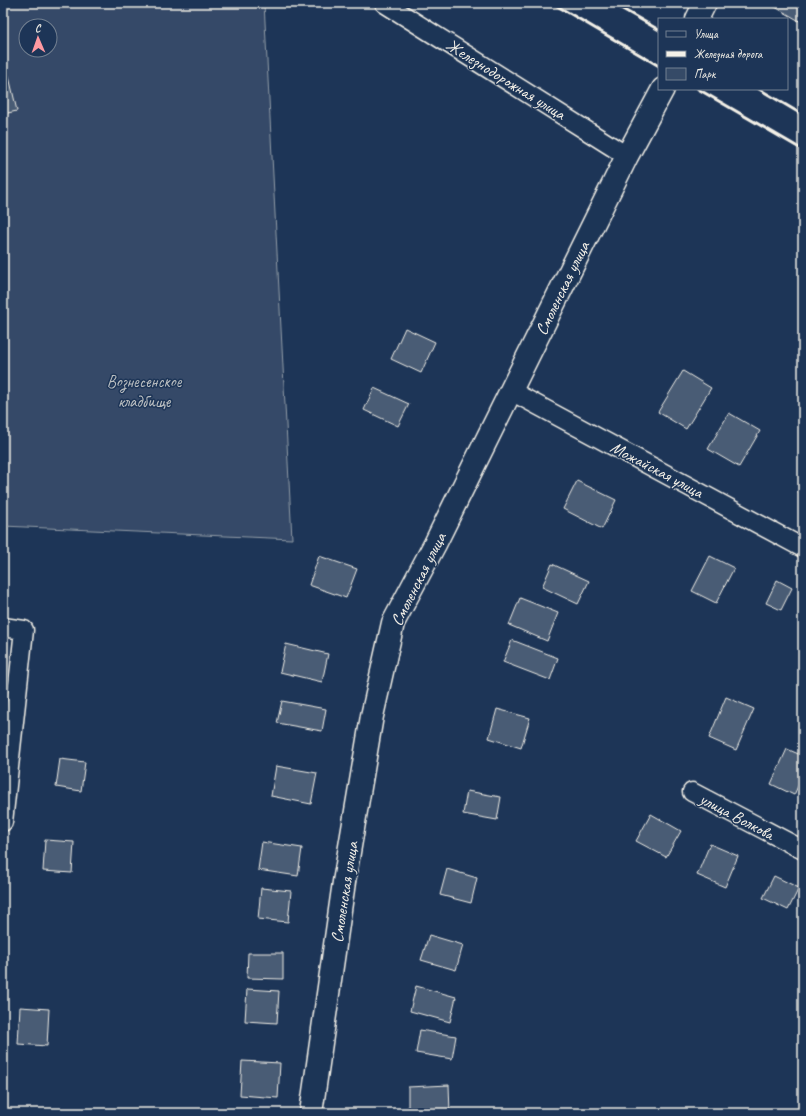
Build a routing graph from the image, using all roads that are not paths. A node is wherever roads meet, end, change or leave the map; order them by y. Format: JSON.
{"nodes":[{"id":1,"x":384,"y":3,"type":"edge"},
{"id":2,"x":705,"y":3,"type":"edge"},
{"id":3,"x":698,"y":18,"type":"edge"},
{"id":4,"x":662,"y":90,"type":"edge"},
{"id":5,"x":627,"y":156,"type":"junction"},
{"id":6,"x":511,"y":391,"type":"junction"},
{"id":7,"x":803,"y":548,"type":"edge"},
{"id":8,"x":3,"y":627,"type":"edge"},
{"id":9,"x":692,"y":792,"type":"dead end"},
{"id":10,"x":3,"y":822,"type":"edge"},
{"id":11,"x":803,"y":850,"type":"edge"},
{"id":12,"x":311,"y":1113,"type":"edge"}],
"edges":[{"from":1,"to":5,"type":"street","name":"Железнодорожная улица"},
{"from":2,"to":3,"type":"street"},
{"from":4,"to":5,"type":"street","name":"Смоленская улица"},
{"from":5,"to":6,"type":"street","name":"Смоленская улица"},
{"from":6,"to":7,"type":"street","name":"Можайская улица"},
{"from":6,"to":12,"type":"street","name":"Смоленская улица"},
{"from":8,"to":10,"type":"street"},
{"from":9,"to":11,"type":"street","name":"улица Волкова"}]}
